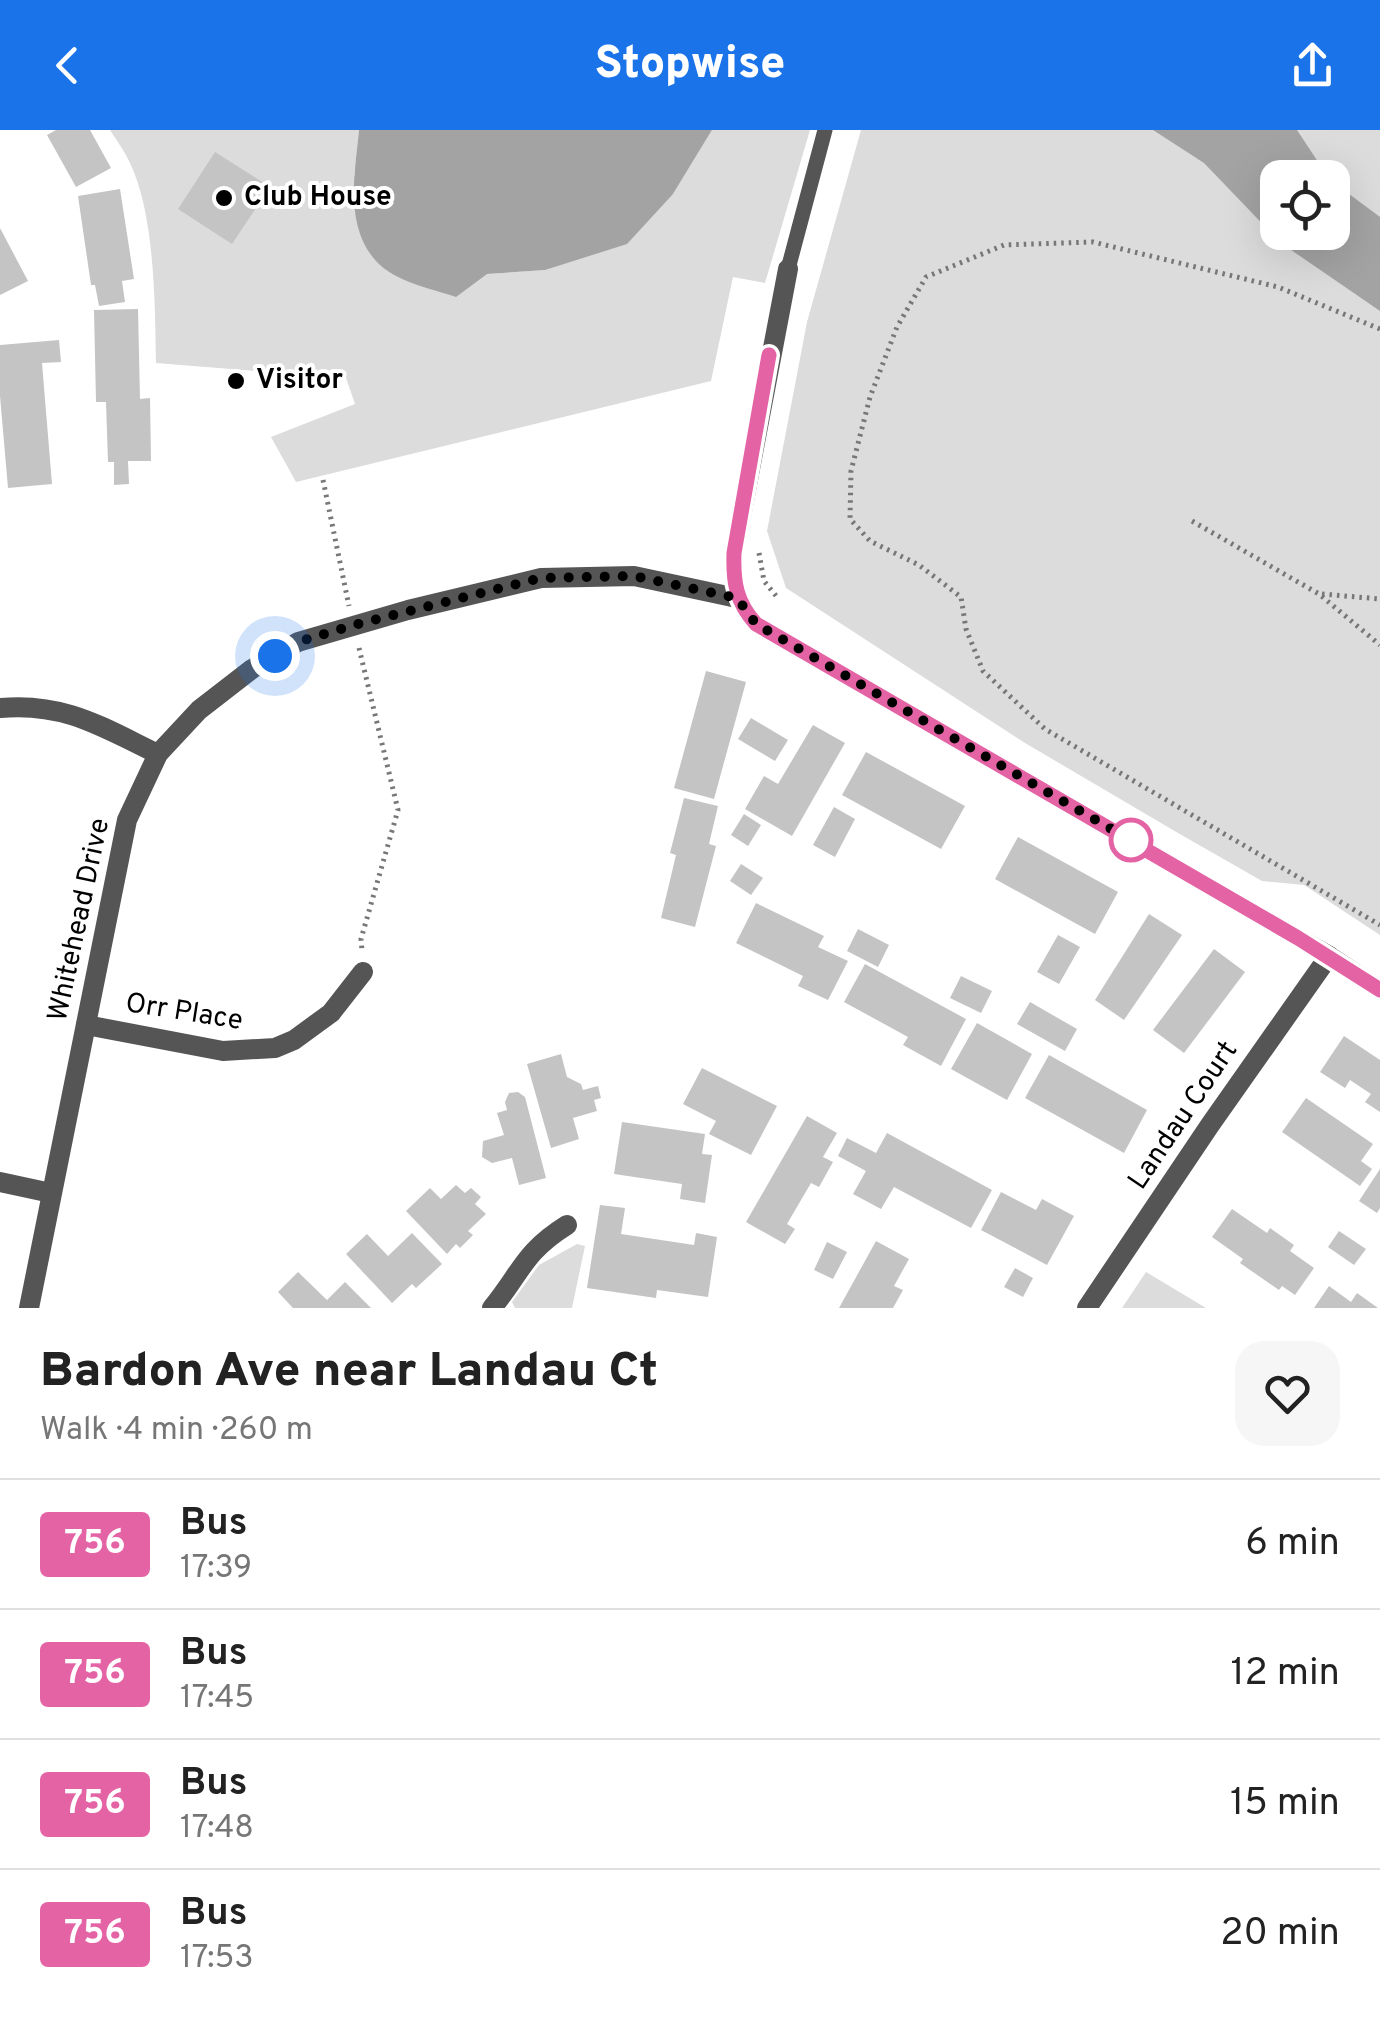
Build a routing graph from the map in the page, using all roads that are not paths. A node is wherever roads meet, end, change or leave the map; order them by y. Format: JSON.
{"nodes":[{"id":1,"x":825,"y":130,"type":"edge"},
{"id":2,"x":788,"y":269,"type":"joint"},
{"id":3,"x":737,"y":598,"type":"junction"},
{"id":4,"x":0,"y":708,"type":"edge"},
{"id":5,"x":158,"y":754,"type":"junction"},
{"id":6,"x":1329,"y":956,"type":"junction"},
{"id":7,"x":363,"y":972,"type":"road end"},
{"id":8,"x":1380,"y":990,"type":"edge"},
{"id":9,"x":86,"y":1025,"type":"junction"},
{"id":10,"x":0,"y":1182,"type":"edge"},
{"id":11,"x":51,"y":1193,"type":"junction"},
{"id":12,"x":568,"y":1225,"type":"dead end"},
{"id":13,"x":29,"y":1308,"type":"edge"},
{"id":14,"x":492,"y":1308,"type":"edge"},
{"id":15,"x":1087,"y":1308,"type":"edge"}],
"edges":[{"from":1,"to":2,"type":"lane"},
{"from":2,"to":3,"type":"street"},
{"from":3,"to":5,"type":"street","name":"Whitehead Drive"},
{"from":3,"to":6,"type":"street"},
{"from":4,"to":5,"type":"street"},
{"from":5,"to":9,"type":"street","name":"Whitehead Drive"},
{"from":6,"to":8,"type":"street"},
{"from":6,"to":15,"type":"street","name":"Landau Court"},
{"from":7,"to":9,"type":"street","name":"Orr Place"},
{"from":9,"to":11,"type":"street","name":"Whitehead Drive"},
{"from":10,"to":11,"type":"street"},
{"from":11,"to":13,"type":"street","name":"Whitehead Drive"},
{"from":12,"to":14,"type":"street"}]}
